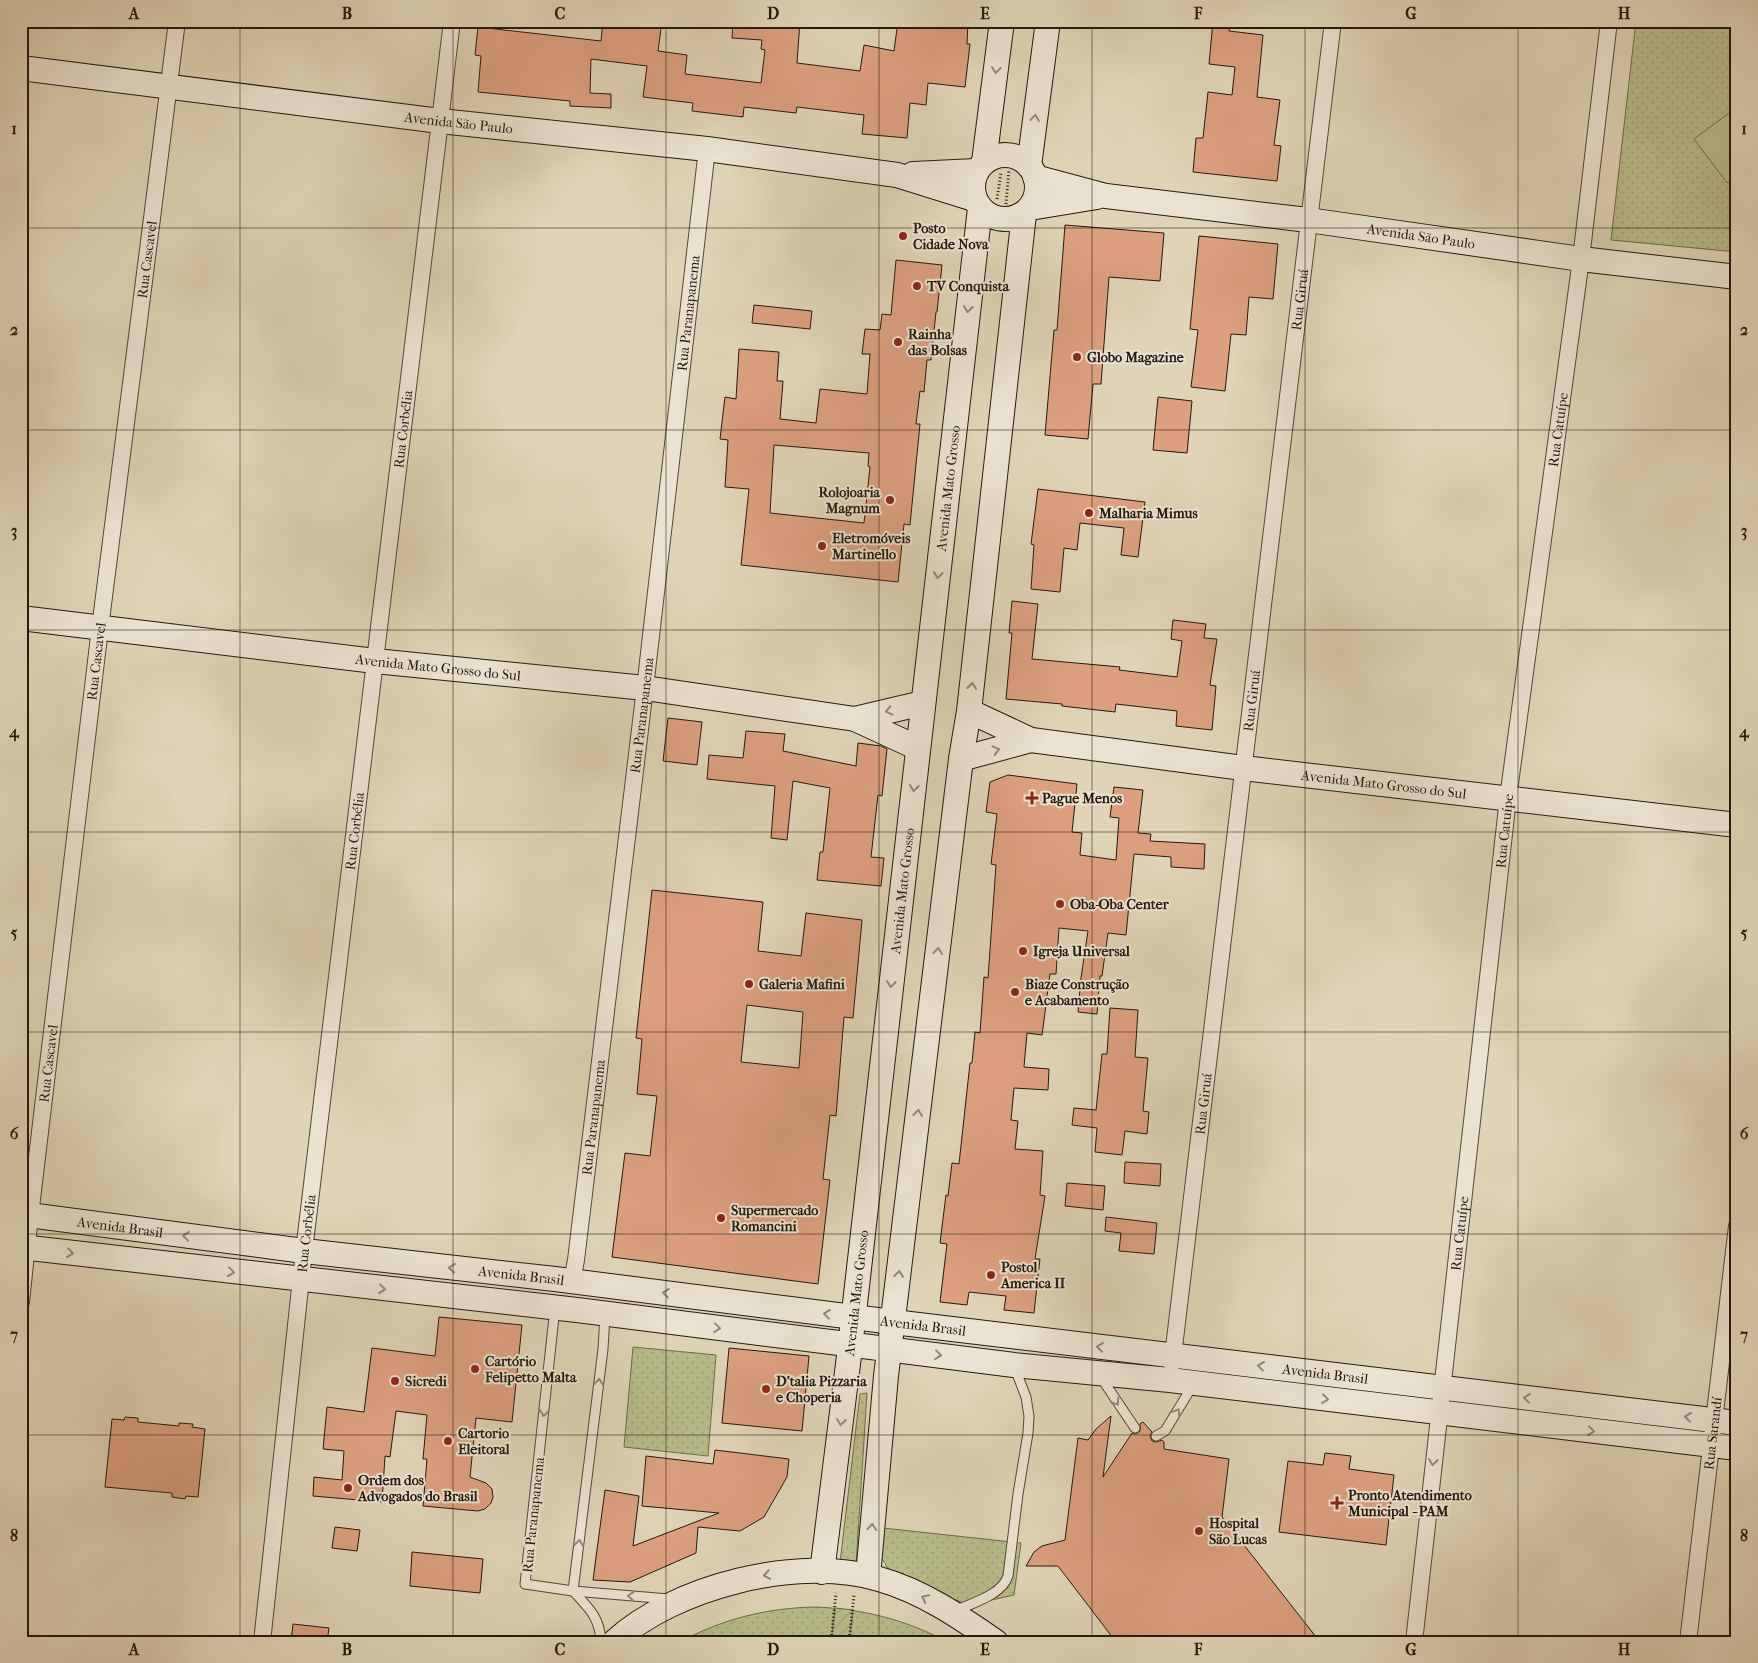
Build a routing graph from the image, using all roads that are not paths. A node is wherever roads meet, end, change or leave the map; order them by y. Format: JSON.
{"nodes":[{"id":1,"x":177,"y":21,"type":"edge"},
{"id":2,"x":452,"y":21,"type":"edge"},
{"id":3,"x":1002,"y":21,"type":"edge"},
{"id":4,"x":1048,"y":21,"type":"edge"},
{"id":5,"x":1333,"y":21,"type":"edge"},
{"id":6,"x":1609,"y":21,"type":"edge"},
{"id":7,"x":21,"y":68,"type":"edge"},
{"id":8,"x":169,"y":86,"type":"junction"},
{"id":9,"x":440,"y":121,"type":"junction"},
{"id":10,"x":707,"y":149,"type":"junction"},
{"id":11,"x":980,"y":166,"type":"junction"},
{"id":12,"x":1032,"y":171,"type":"junction"},
{"id":13,"x":897,"y":175,"type":"junction"},
{"id":14,"x":1106,"y":196,"type":"junction"},
{"id":15,"x":977,"y":203,"type":"junction"},
{"id":16,"x":1027,"y":211,"type":"junction"},
{"id":17,"x":1308,"y":220,"type":"junction"},
{"id":18,"x":1581,"y":259,"type":"junction"},
{"id":19,"x":1737,"y":277,"type":"edge"},
{"id":20,"x":21,"y":618,"type":"edge"},
{"id":21,"x":100,"y":628,"type":"junction"},
{"id":22,"x":375,"y":660,"type":"junction"},
{"id":23,"x":645,"y":688,"type":"junction"},
{"id":24,"x":923,"y":703,"type":"junction"},
{"id":25,"x":969,"y":711,"type":"junction"},
{"id":26,"x":855,"y":720,"type":"junction"},
{"id":27,"x":1032,"y":740,"type":"junction"},
{"id":28,"x":918,"y":748,"type":"junction"},
{"id":29,"x":961,"y":759,"type":"junction"},
{"id":30,"x":1243,"y":768,"type":"junction"},
{"id":31,"x":1508,"y":798,"type":"junction"},
{"id":32,"x":1737,"y":825,"type":"edge"},
{"id":33,"x":26,"y":1215,"type":"edge"},
{"id":34,"x":1737,"y":1226,"type":"edge"},
{"id":35,"x":24,"y":1248,"type":"edge"},
{"id":36,"x":304,"y":1251,"type":"junction"},
{"id":37,"x":301,"y":1280,"type":"junction"},
{"id":38,"x":572,"y":1281,"type":"junction"},
{"id":39,"x":21,"y":1302,"type":"edge"},
{"id":40,"x":556,"y":1308,"type":"junction"},
{"id":41,"x":605,"y":1315,"type":"junction"},
{"id":42,"x":854,"y":1318,"type":"junction"},
{"id":43,"x":893,"y":1322,"type":"junction"},
{"id":44,"x":850,"y":1344,"type":"junction"},
{"id":45,"x":890,"y":1349,"type":"junction"},
{"id":46,"x":1173,"y":1355,"type":"junction"},
{"id":47,"x":1014,"y":1365,"type":"junction"},
{"id":48,"x":1098,"y":1374,"type":"junction"},
{"id":49,"x":1170,"y":1380,"type":"junction"},
{"id":50,"x":1194,"y":1383,"type":"junction"},
{"id":51,"x":1442,"y":1387,"type":"junction"},
{"id":52,"x":1438,"y":1413,"type":"junction"},
{"id":53,"x":1725,"y":1421,"type":"edge"},
{"id":54,"x":1135,"y":1428,"type":"dead end"},
{"id":55,"x":1156,"y":1436,"type":"dead end"},
{"id":56,"x":1711,"y":1445,"type":"junction"},
{"id":57,"x":1737,"y":1448,"type":"edge"},
{"id":58,"x":846,"y":1573,"type":"junction"},
{"id":59,"x":573,"y":1591,"type":"junction"},
{"id":60,"x":680,"y":1600,"type":"junction"},
{"id":61,"x":952,"y":1612,"type":"junction"},
{"id":62,"x":262,"y":1642,"type":"edge"},
{"id":63,"x":601,"y":1642,"type":"edge"},
{"id":64,"x":614,"y":1642,"type":"edge"},
{"id":65,"x":996,"y":1642,"type":"edge"},
{"id":66,"x":1414,"y":1642,"type":"edge"},
{"id":67,"x":1688,"y":1642,"type":"edge"}],
"edges":[{"from":1,"to":8,"type":"street","name":"Rua Cascavel"},
{"from":2,"to":9,"type":"street","name":"Rua Corbélia"},
{"from":3,"to":11,"type":"street","one_way":true},
{"from":12,"to":4,"type":"street","one_way":true},
{"from":5,"to":17,"type":"street","name":"Rua Giruá"},
{"from":6,"to":18,"type":"street","name":"Rua Catuípe"},
{"from":7,"to":8,"type":"street","name":"Avenida São Paulo"},
{"from":8,"to":9,"type":"street","name":"Avenida São Paulo"},
{"from":8,"to":21,"type":"street","name":"Rua Cascavel"},
{"from":9,"to":10,"type":"street","name":"Avenida São Paulo"},
{"from":9,"to":22,"type":"street","name":"Rua Corbélia"},
{"from":10,"to":13,"type":"street","name":"Avenida São Paulo"},
{"from":10,"to":23,"type":"street","name":"Rua Paranapanema"},
{"from":11,"to":12,"type":"street"},
{"from":11,"to":13,"type":"street","name":"Avenida São Paulo"},
{"from":11,"to":15,"type":"street"},
{"from":12,"to":14,"type":"street","name":"Avenida São Paulo"},
{"from":12,"to":16,"type":"street"},
{"from":13,"to":15,"type":"street","name":"Avenida São Paulo"},
{"from":14,"to":16,"type":"street","name":"Avenida São Paulo"},
{"from":14,"to":17,"type":"street","name":"Avenida São Paulo"},
{"from":15,"to":16,"type":"street"},
{"from":15,"to":24,"type":"street","name":"Avenida Mato Grosso","one_way":true},
{"from":25,"to":16,"type":"street","one_way":true},
{"from":17,"to":18,"type":"street","name":"Avenida São Paulo"},
{"from":17,"to":30,"type":"street","name":"Rua Giruá"},
{"from":18,"to":19,"type":"street","name":"Avenida São Paulo"},
{"from":18,"to":31,"type":"street","name":"Rua Catuípe"},
{"from":20,"to":21,"type":"street","name":"Avenida Mato Grosso do Sul"},
{"from":21,"to":22,"type":"street","name":"Avenida Mato Grosso do Sul"},
{"from":21,"to":33,"type":"street","name":"Rua Cascavel"},
{"from":22,"to":23,"type":"street","name":"Avenida Mato Grosso do Sul"},
{"from":22,"to":36,"type":"street","name":"Rua Corbélia"},
{"from":23,"to":26,"type":"street","name":"Avenida Mato Grosso do Sul"},
{"from":23,"to":38,"type":"street","name":"Rua Paranapanema"},
{"from":24,"to":26,"type":"street","one_way":true},
{"from":24,"to":28,"type":"street","name":"Avenida Mato Grosso"},
{"from":25,"to":27,"type":"street"},
{"from":25,"to":29,"type":"street"},
{"from":26,"to":28,"type":"street"},
{"from":29,"to":27,"type":"street","one_way":true},
{"from":27,"to":30,"type":"street","name":"Avenida Mato Grosso do Sul"},
{"from":28,"to":42,"type":"street","name":"Avenida Mato Grosso","one_way":true},
{"from":43,"to":29,"type":"street","one_way":true},
{"from":30,"to":31,"type":"street","name":"Avenida Mato Grosso do Sul"},
{"from":30,"to":46,"type":"street","name":"Rua Giruá"},
{"from":31,"to":32,"type":"street","name":"Avenida Mato Grosso do Sul"},
{"from":31,"to":51,"type":"street","name":"Rua Catuípe"},
{"from":33,"to":35,"type":"street","name":"Rua Cascavel"},
{"from":36,"to":33,"type":"street","name":"Avenida Brasil","one_way":true},
{"from":34,"to":53,"type":"street","name":"Rua Sarandí"},
{"from":35,"to":37,"type":"street","name":"Avenida Brasil","one_way":true},
{"from":35,"to":39,"type":"street","name":"Rua Cascavel"},
{"from":36,"to":37,"type":"street","name":"Rua Corbélia"},
{"from":38,"to":36,"type":"street","name":"Avenida Brasil","one_way":true},
{"from":37,"to":40,"type":"street","name":"Avenida Brasil","one_way":true},
{"from":37,"to":62,"type":"street","name":"Rua Corbélia"},
{"from":42,"to":38,"type":"street","name":"Avenida Brasil","one_way":true},
{"from":40,"to":41,"type":"street","name":"Avenida Brasil"},
{"from":40,"to":59,"type":"lane","name":"Rua Paranapanema","one_way":true},
{"from":41,"to":44,"type":"street","name":"Avenida Brasil","one_way":true},
{"from":59,"to":41,"type":"lane","one_way":true},
{"from":42,"to":43,"type":"street","name":"Avenida Brasil"},
{"from":42,"to":44,"type":"street","name":"Avenida Mato Grosso"},
{"from":43,"to":45,"type":"street"},
{"from":46,"to":43,"type":"street","name":"Avenida Brasil","one_way":true},
{"from":44,"to":45,"type":"street","name":"Avenida Brasil"},
{"from":44,"to":58,"type":"street","name":"Avenida Mato Grosso","one_way":true},
{"from":45,"to":47,"type":"street","name":"Avenida Brasil","one_way":true},
{"from":58,"to":45,"type":"street","one_way":true},
{"from":46,"to":49,"type":"street","name":"Rua Giruá"},
{"from":51,"to":46,"type":"street","name":"Avenida Brasil","one_way":true},
{"from":47,"to":48,"type":"street","name":"Avenida Brasil"},
{"from":47,"to":61,"type":"lane"},
{"from":48,"to":49,"type":"street","name":"Avenida Brasil"},
{"from":48,"to":54,"type":"lane","one_way":true},
{"from":49,"to":50,"type":"street","name":"Avenida Brasil"},
{"from":50,"to":52,"type":"street","name":"Avenida Brasil","one_way":true},
{"from":55,"to":50,"type":"lane","one_way":true},
{"from":51,"to":52,"type":"street","name":"Rua Catuípe"},
{"from":53,"to":51,"type":"street","name":"Avenida Brasil","one_way":true},
{"from":52,"to":56,"type":"street","name":"Avenida Brasil","one_way":true},
{"from":52,"to":66,"type":"street","name":"Rua Catuípe","one_way":true},
{"from":53,"to":56,"type":"street","name":"Rua Sarandí"},
{"from":56,"to":57,"type":"street","name":"Avenida Brasil"},
{"from":56,"to":67,"type":"street","name":"Rua Sarandí"},
{"from":58,"to":60,"type":"street","one_way":true},
{"from":61,"to":58,"type":"street","one_way":true},
{"from":60,"to":59,"type":"lane","name":"Rua Paranapanema","one_way":true},
{"from":59,"to":63,"type":"lane"},
{"from":60,"to":64,"type":"street"},
{"from":61,"to":65,"type":"street"}]}
